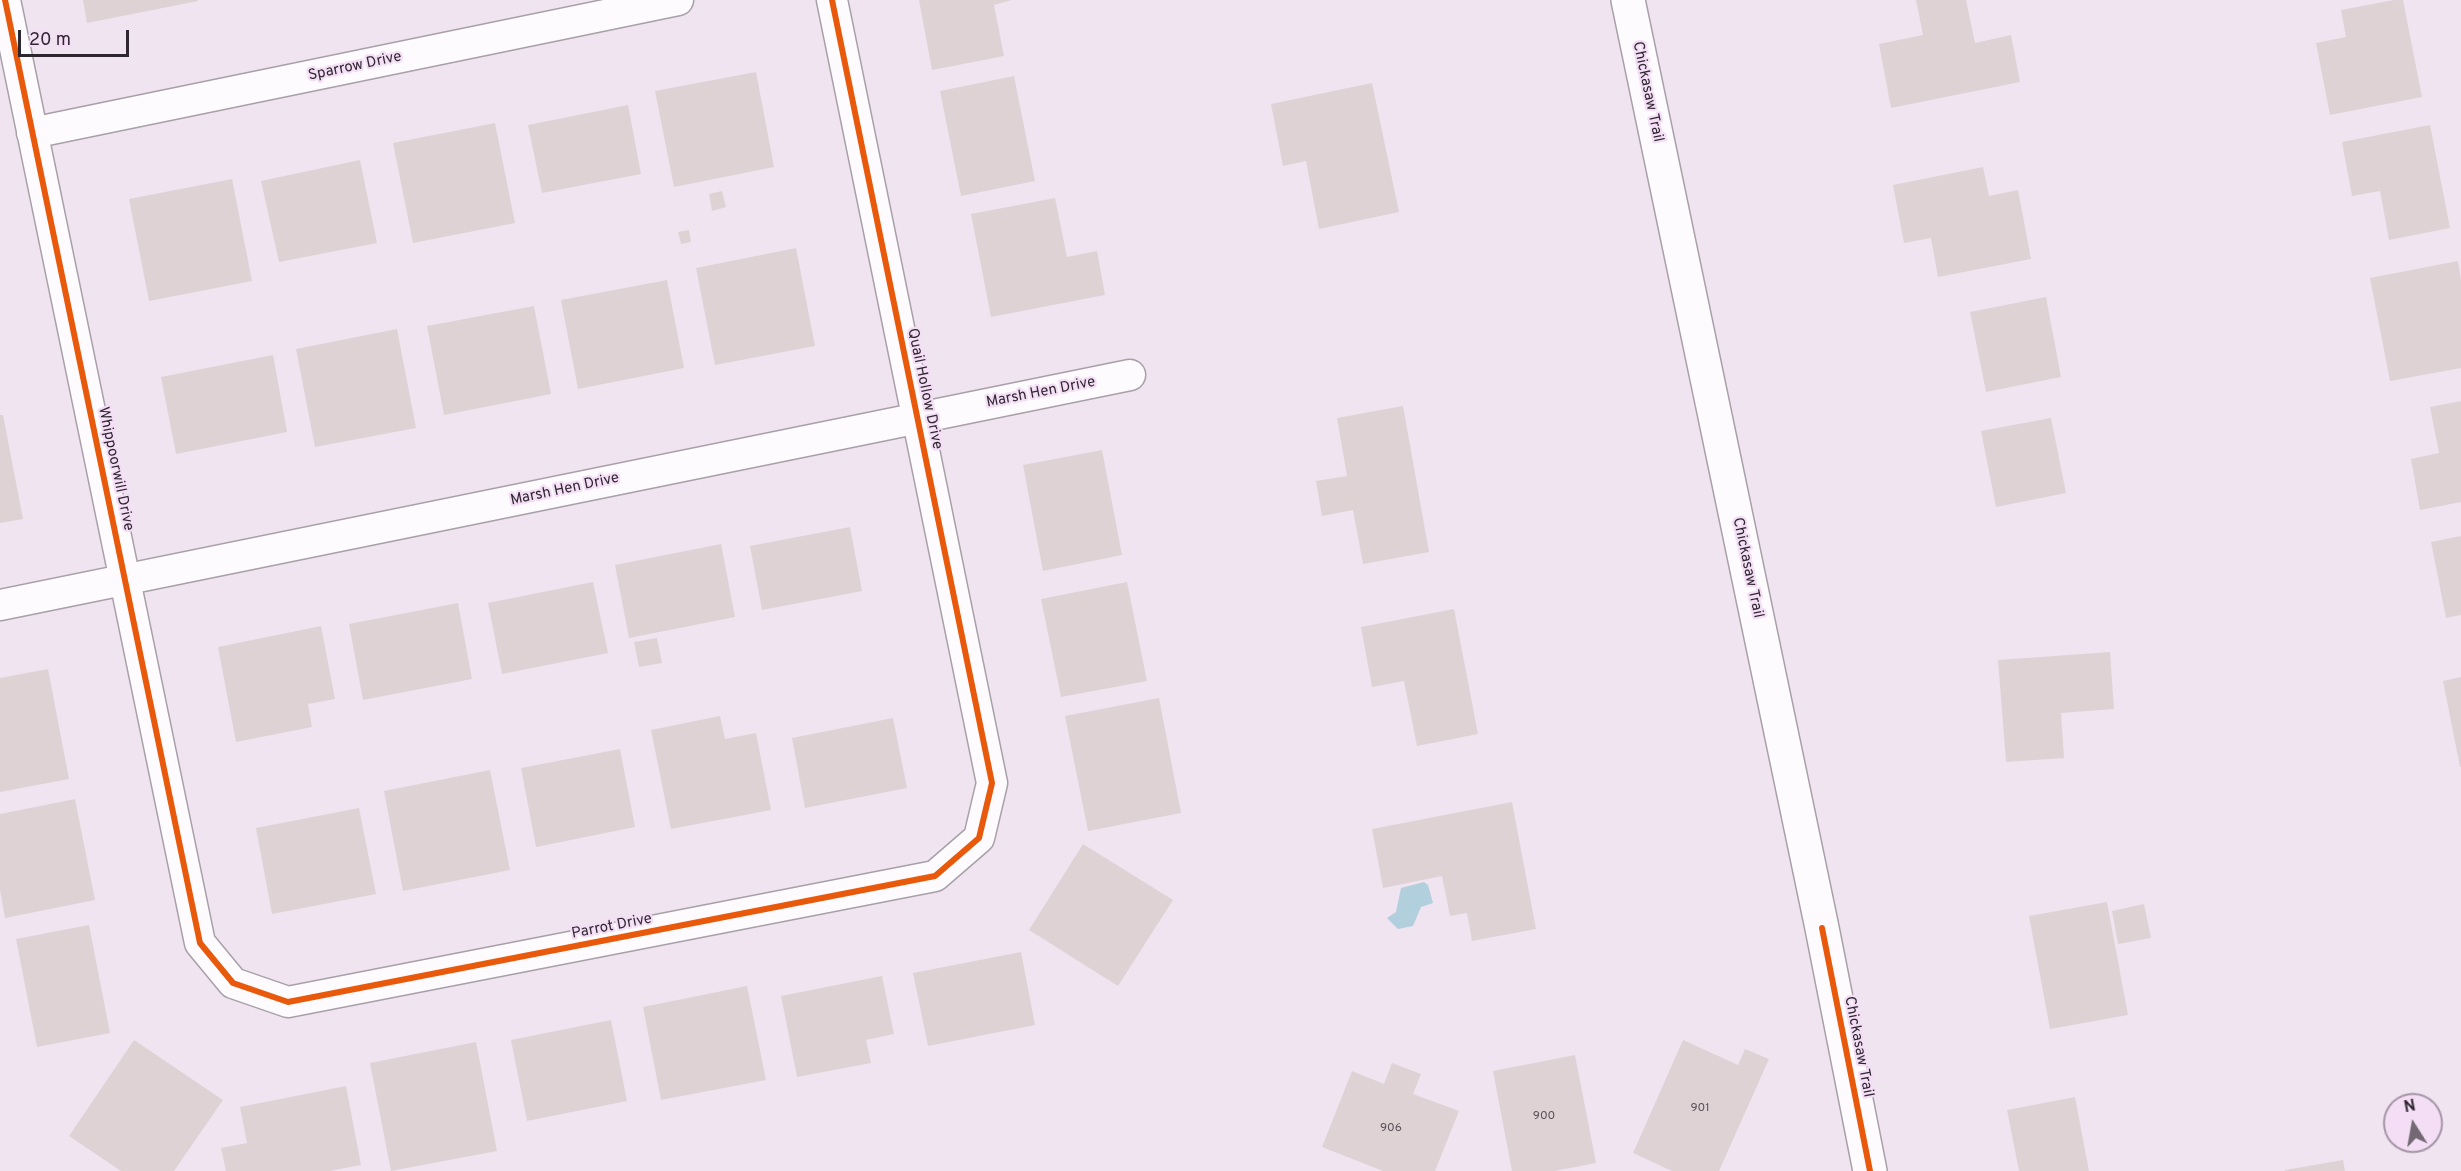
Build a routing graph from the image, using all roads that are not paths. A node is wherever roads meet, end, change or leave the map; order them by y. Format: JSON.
{"nodes":[{"id":1,"x":5,"y":0,"type":"edge"},
{"id":2,"x":678,"y":0,"type":"edge"},
{"id":3,"x":832,"y":0,"type":"edge"},
{"id":4,"x":1628,"y":0,"type":"edge"},
{"id":5,"x":32,"y":133,"type":"junction"},
{"id":6,"x":1130,"y":375,"type":"dead end"},
{"id":7,"x":918,"y":418,"type":"junction"},
{"id":8,"x":125,"y":580,"type":"junction"},
{"id":9,"x":0,"y":605,"type":"edge"},
{"id":10,"x":992,"y":783,"type":"joint"},
{"id":11,"x":200,"y":943,"type":"joint"},
{"id":12,"x":1870,"y":1171,"type":"edge"}],
"edges":[{"from":1,"to":5,"type":"street","name":"Whippoorwill Drive"},
{"from":2,"to":5,"type":"street","name":"Sparrow Drive"},
{"from":3,"to":7,"type":"street","name":"Quail Hollow Drive"},
{"from":4,"to":12,"type":"street","name":"Chickasaw Trail"},
{"from":5,"to":8,"type":"street","name":"Whippoorwill Drive"},
{"from":6,"to":7,"type":"street","name":"Marsh Hen Drive"},
{"from":7,"to":8,"type":"street","name":"Marsh Hen Drive"},
{"from":7,"to":10,"type":"street","name":"Quail Hollow Drive"},
{"from":8,"to":9,"type":"street","name":"Marsh Hen Drive"},
{"from":8,"to":11,"type":"street","name":"Whippoorwill Drive"},
{"from":10,"to":11,"type":"street","name":"Parrot Drive"}]}
